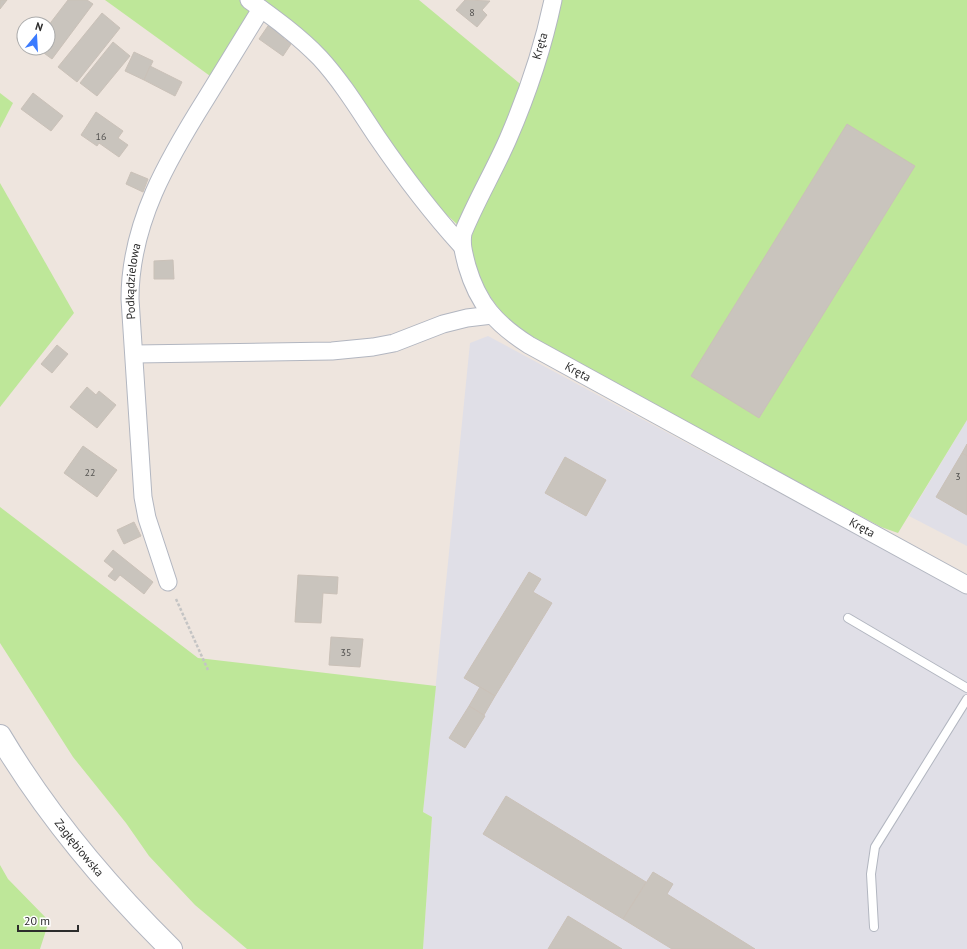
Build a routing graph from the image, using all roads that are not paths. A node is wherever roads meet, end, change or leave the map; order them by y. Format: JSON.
{"nodes":[{"id":1,"x":553,"y":0,"type":"edge"},
{"id":2,"x":255,"y":4,"type":"edge"},
{"id":3,"x":461,"y":245,"type":"junction"},
{"id":4,"x":492,"y":315,"type":"junction"},
{"id":5,"x":135,"y":354,"type":"junction"},
{"id":6,"x":168,"y":582,"type":"road end"},
{"id":7,"x":967,"y":585,"type":"edge"},
{"id":8,"x":848,"y":618,"type":"dead end"},
{"id":9,"x":967,"y":688,"type":"edge"},
{"id":10,"x":967,"y":699,"type":"edge"},
{"id":11,"x":0,"y":736,"type":"edge"},
{"id":12,"x":874,"y":927,"type":"dead end"},
{"id":13,"x":171,"y":949,"type":"edge"}],
"edges":[{"from":1,"to":3,"type":"street","name":"Kręta"},
{"from":2,"to":3,"type":"street","name":"Podkądzielowa"},
{"from":2,"to":5,"type":"street","name":"Podkądzielowa"},
{"from":3,"to":4,"type":"street","name":"Kręta"},
{"from":4,"to":5,"type":"street"},
{"from":4,"to":7,"type":"street","name":"Kręta"},
{"from":5,"to":6,"type":"street","name":"Podkądzielowa"},
{"from":8,"to":9,"type":"lane"},
{"from":10,"to":12,"type":"lane"},
{"from":11,"to":13,"type":"main road","name":"Zagłębiowska"}]}
